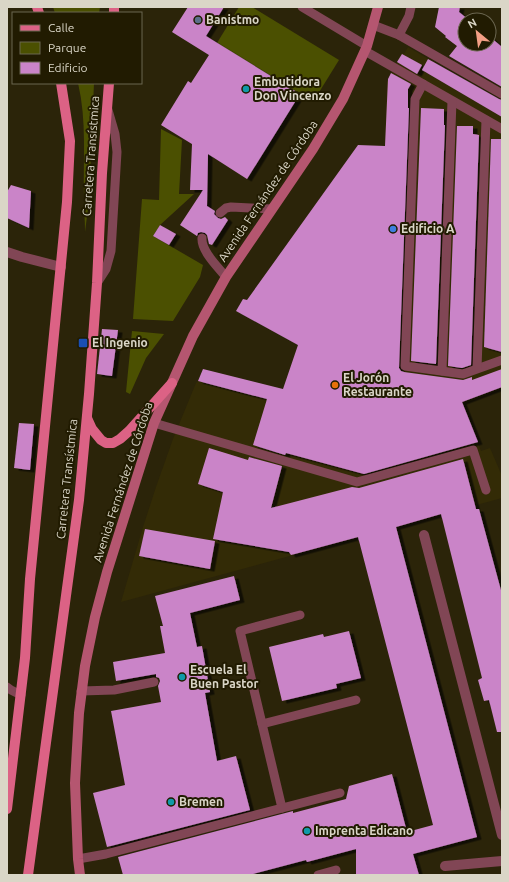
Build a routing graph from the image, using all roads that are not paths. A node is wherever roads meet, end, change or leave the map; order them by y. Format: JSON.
{"nodes":[{"id":1,"x":302,"y":7,"type":"edge"},
{"id":2,"x":378,"y":7,"type":"edge"},
{"id":3,"x":411,"y":7,"type":"edge"},
{"id":4,"x":373,"y":25,"type":"junction"},
{"id":5,"x":399,"y":35,"type":"junction"},
{"id":6,"x":366,"y":49,"type":"junction"},
{"id":7,"x":61,"y":84,"type":"edge"},
{"id":8,"x":109,"y":84,"type":"edge"},
{"id":9,"x":423,"y":84,"type":"junction"},
{"id":10,"x":502,"y":94,"type":"edge"},
{"id":11,"x":452,"y":101,"type":"junction"},
{"id":12,"x":486,"y":120,"type":"junction"},
{"id":13,"x":502,"y":129,"type":"edge"},
{"id":14,"x":272,"y":209,"type":"junction"},
{"id":15,"x":220,"y":213,"type":"dead end"},
{"id":16,"x":202,"y":238,"type":"dead end"},
{"id":17,"x":7,"y":252,"type":"edge"},
{"id":18,"x":61,"y":267,"type":"junction"},
{"id":19,"x":226,"y":276,"type":"junction"},
{"id":20,"x":502,"y":360,"type":"edge"},
{"id":21,"x":478,"y":368,"type":"junction"},
{"id":22,"x":442,"y":371,"type":"junction"},
{"id":23,"x":172,"y":383,"type":"junction"},
{"id":24,"x":87,"y":416,"type":"junction"},
{"id":25,"x":154,"y":423,"type":"junction"},
{"id":26,"x":486,"y":490,"type":"dead end"},
{"id":27,"x":424,"y":535,"type":"dead end"},
{"id":28,"x":300,"y":615,"type":"dead end"},
{"id":29,"x":154,"y":682,"type":"dead end"},
{"id":30,"x":7,"y":687,"type":"edge"},
{"id":31,"x":81,"y":691,"type":"junction"},
{"id":32,"x":21,"y":694,"type":"junction"},
{"id":33,"x":356,"y":700,"type":"dead end"},
{"id":34,"x":262,"y":724,"type":"junction"},
{"id":35,"x":11,"y":748,"type":"edge"},
{"id":36,"x":340,"y":793,"type":"dead end"},
{"id":37,"x":282,"y":808,"type":"junction"},
{"id":38,"x":7,"y":809,"type":"edge"},
{"id":39,"x":502,"y":835,"type":"edge"},
{"id":40,"x":78,"y":858,"type":"junction"},
{"id":41,"x":502,"y":861,"type":"edge"},
{"id":42,"x":445,"y":866,"type":"dead end"},
{"id":43,"x":336,"y":870,"type":"dead end"},
{"id":44,"x":28,"y":875,"type":"edge"},
{"id":45,"x":80,"y":875,"type":"edge"},
{"id":46,"x":318,"y":875,"type":"edge"}],
"edges":[{"from":1,"to":6,"type":"lane"},
{"from":2,"to":4,"type":"main road","name":"Avenida Fernández de Córdoba"},
{"from":3,"to":5,"type":"lane"},
{"from":4,"to":5,"type":"lane"},
{"from":4,"to":6,"type":"main road","name":"Avenida Fernández de Córdoba"},
{"from":5,"to":10,"type":"lane"},
{"from":6,"to":9,"type":"lane"},
{"from":6,"to":14,"type":"main road","name":"Avenida Fernández de Córdoba"},
{"from":7,"to":18,"type":"main road","name":"Carretera Transístmica"},
{"from":8,"to":24,"type":"main road","name":"Carretera Transístmica"},
{"from":9,"to":11,"type":"lane"},
{"from":9,"to":22,"type":"lane"},
{"from":11,"to":12,"type":"lane"},
{"from":11,"to":22,"type":"lane"},
{"from":12,"to":13,"type":"lane"},
{"from":12,"to":21,"type":"lane"},
{"from":14,"to":15,"type":"lane"},
{"from":14,"to":19,"type":"main road","name":"Avenida Fernández de Córdoba"},
{"from":16,"to":19,"type":"lane"},
{"from":17,"to":18,"type":"street"},
{"from":18,"to":32,"type":"main road","name":"Carretera Transístmica"},
{"from":19,"to":23,"type":"main road","name":"Avenida Fernández de Córdoba"},
{"from":20,"to":21,"type":"lane"},
{"from":21,"to":22,"type":"lane"},
{"from":23,"to":24,"type":"main road"},
{"from":23,"to":25,"type":"main road","name":"Avenida Fernández de Córdoba"},
{"from":24,"to":44,"type":"main road","name":"Carretera Transístmica"},
{"from":25,"to":26,"type":"lane"},
{"from":25,"to":31,"type":"main road","name":"Avenida Fernández de Córdoba"},
{"from":27,"to":39,"type":"street"},
{"from":28,"to":34,"type":"lane"},
{"from":29,"to":31,"type":"lane"},
{"from":30,"to":32,"type":"lane"},
{"from":31,"to":40,"type":"main road","name":"Avenida Fernández de Córdoba"},
{"from":32,"to":35,"type":"main road","name":"Carretera Transístmica"},
{"from":33,"to":34,"type":"lane"},
{"from":34,"to":37,"type":"lane"},
{"from":35,"to":38,"type":"main road","name":"Carretera Transístmica"},
{"from":36,"to":37,"type":"lane"},
{"from":37,"to":40,"type":"lane"},
{"from":40,"to":45,"type":"main road","name":"Avenida Fernández de Córdoba"},
{"from":41,"to":42,"type":"street"},
{"from":43,"to":46,"type":"lane"}]}
